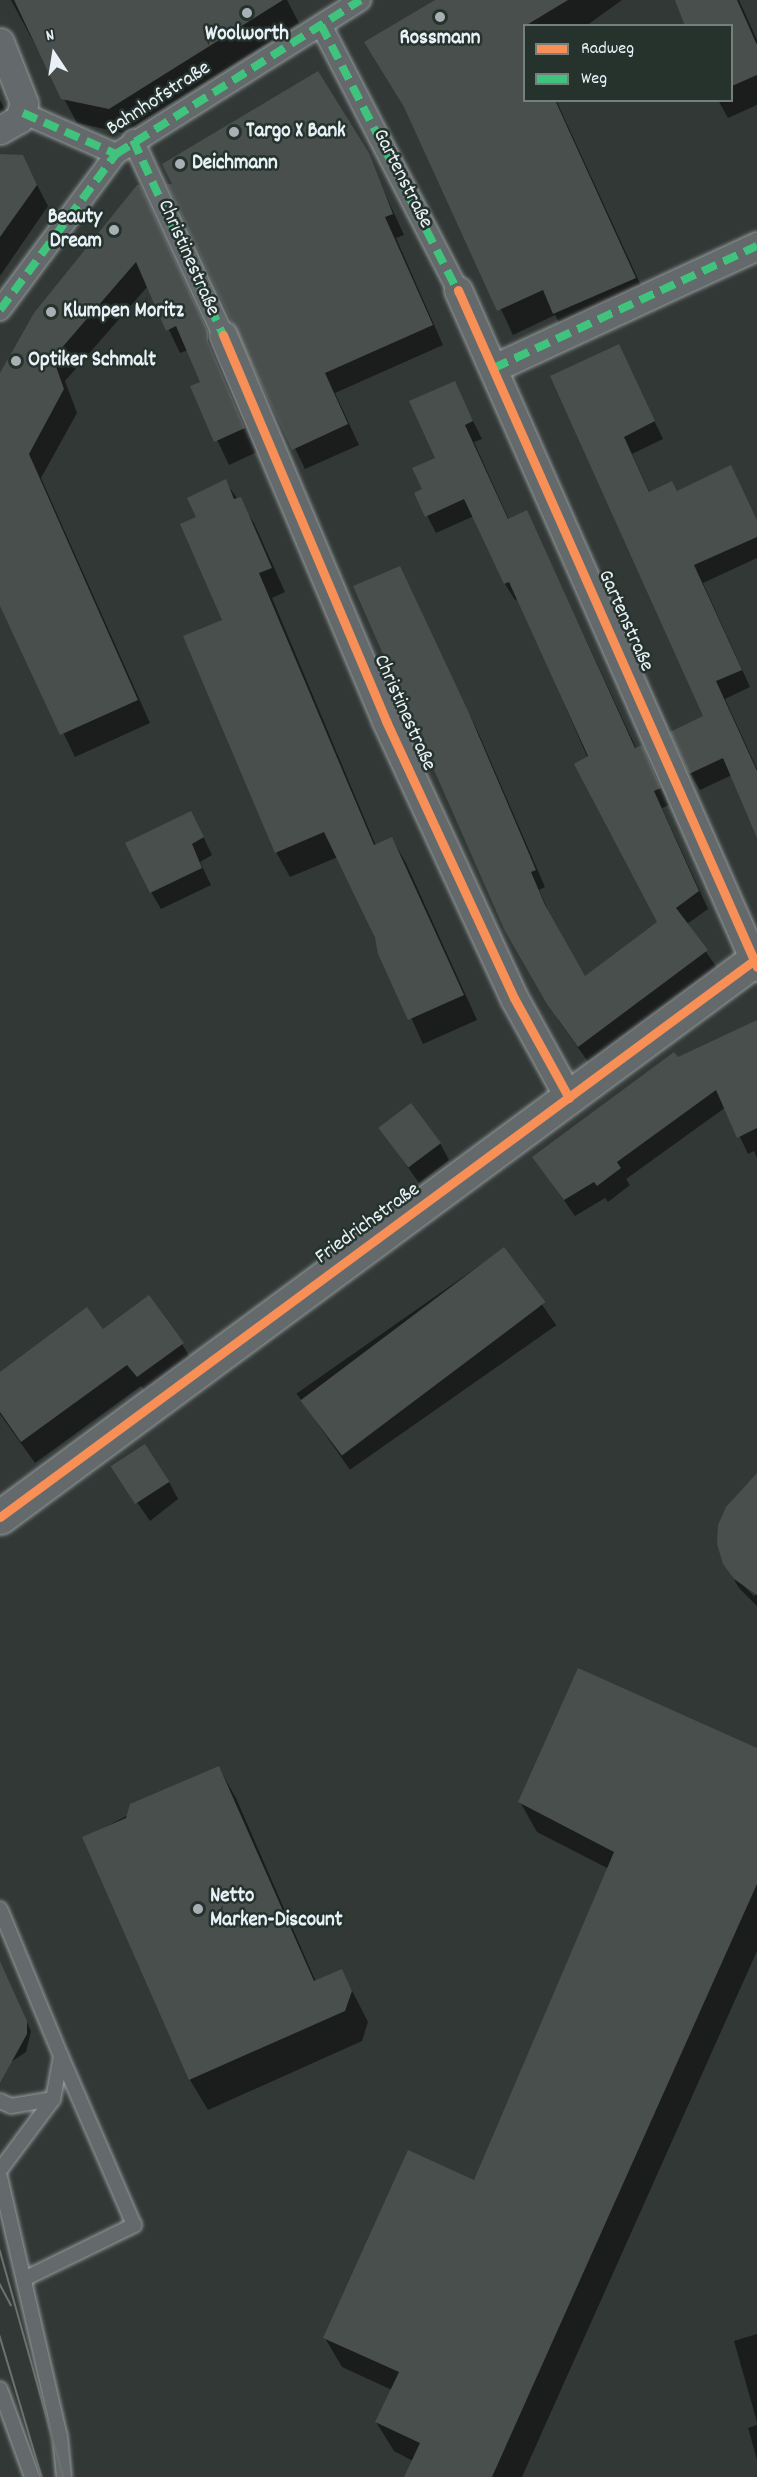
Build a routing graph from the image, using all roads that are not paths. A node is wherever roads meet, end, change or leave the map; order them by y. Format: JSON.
{"nodes":[{"id":1,"x":361,"y":0,"type":"edge"},
{"id":2,"x":321,"y":25,"type":"junction"},
{"id":3,"x":0,"y":42,"type":"edge"},
{"id":4,"x":23,"y":113,"type":"junction"},
{"id":5,"x":0,"y":130,"type":"edge"},
{"id":6,"x":133,"y":140,"type":"junction"},
{"id":7,"x":116,"y":154,"type":"junction"},
{"id":8,"x":757,"y":246,"type":"edge"},
{"id":9,"x":458,"y":290,"type":"joint"},
{"id":10,"x":0,"y":310,"type":"edge"},
{"id":11,"x":223,"y":335,"type":"joint"},
{"id":12,"x":494,"y":368,"type":"junction"},
{"id":13,"x":756,"y":962,"type":"edge"},
{"id":14,"x":569,"y":1098,"type":"junction"},
{"id":15,"x":0,"y":1517,"type":"edge"},
{"id":16,"x":0,"y":1910,"type":"edge"},
{"id":17,"x":61,"y":2056,"type":"junction"},
{"id":18,"x":53,"y":2099,"type":"junction"},
{"id":19,"x":0,"y":2101,"type":"edge"},
{"id":20,"x":0,"y":2170,"type":"edge"},
{"id":21,"x":0,"y":2176,"type":"edge"},
{"id":22,"x":24,"y":2278,"type":"junction"},
{"id":23,"x":0,"y":2389,"type":"edge"},
{"id":24,"x":32,"y":2477,"type":"edge"},
{"id":25,"x":64,"y":2477,"type":"edge"}],
"edges":[{"from":1,"to":2,"type":"street","name":"Bahnhofstraße"},
{"from":2,"to":6,"type":"street","name":"Bahnhofstraße"},
{"from":2,"to":9,"type":"street","name":"Gartenstraße"},
{"from":3,"to":4,"type":"street"},
{"from":4,"to":5,"type":"street"},
{"from":4,"to":7,"type":"street"},
{"from":6,"to":7,"type":"street","name":"Bahnhofstraße"},
{"from":6,"to":11,"type":"street","name":"Christinestraße"},
{"from":7,"to":10,"type":"street","name":"Bahnhofstraße"},
{"from":8,"to":12,"type":"street"},
{"from":9,"to":12,"type":"street","name":"Gartenstraße"},
{"from":11,"to":14,"type":"street","name":"Christinestraße"},
{"from":12,"to":13,"type":"street","name":"Gartenstraße"},
{"from":13,"to":14,"type":"main road","name":"Friedrichstraße"},
{"from":14,"to":15,"type":"main road","name":"Friedrichstraße"},
{"from":16,"to":17,"type":"lane"},
{"from":17,"to":18,"type":"lane"},
{"from":17,"to":22,"type":"lane"},
{"from":18,"to":19,"type":"lane"},
{"from":18,"to":20,"type":"lane"},
{"from":21,"to":22,"type":"lane"},
{"from":22,"to":25,"type":"lane"},
{"from":23,"to":24,"type":"lane"}]}
